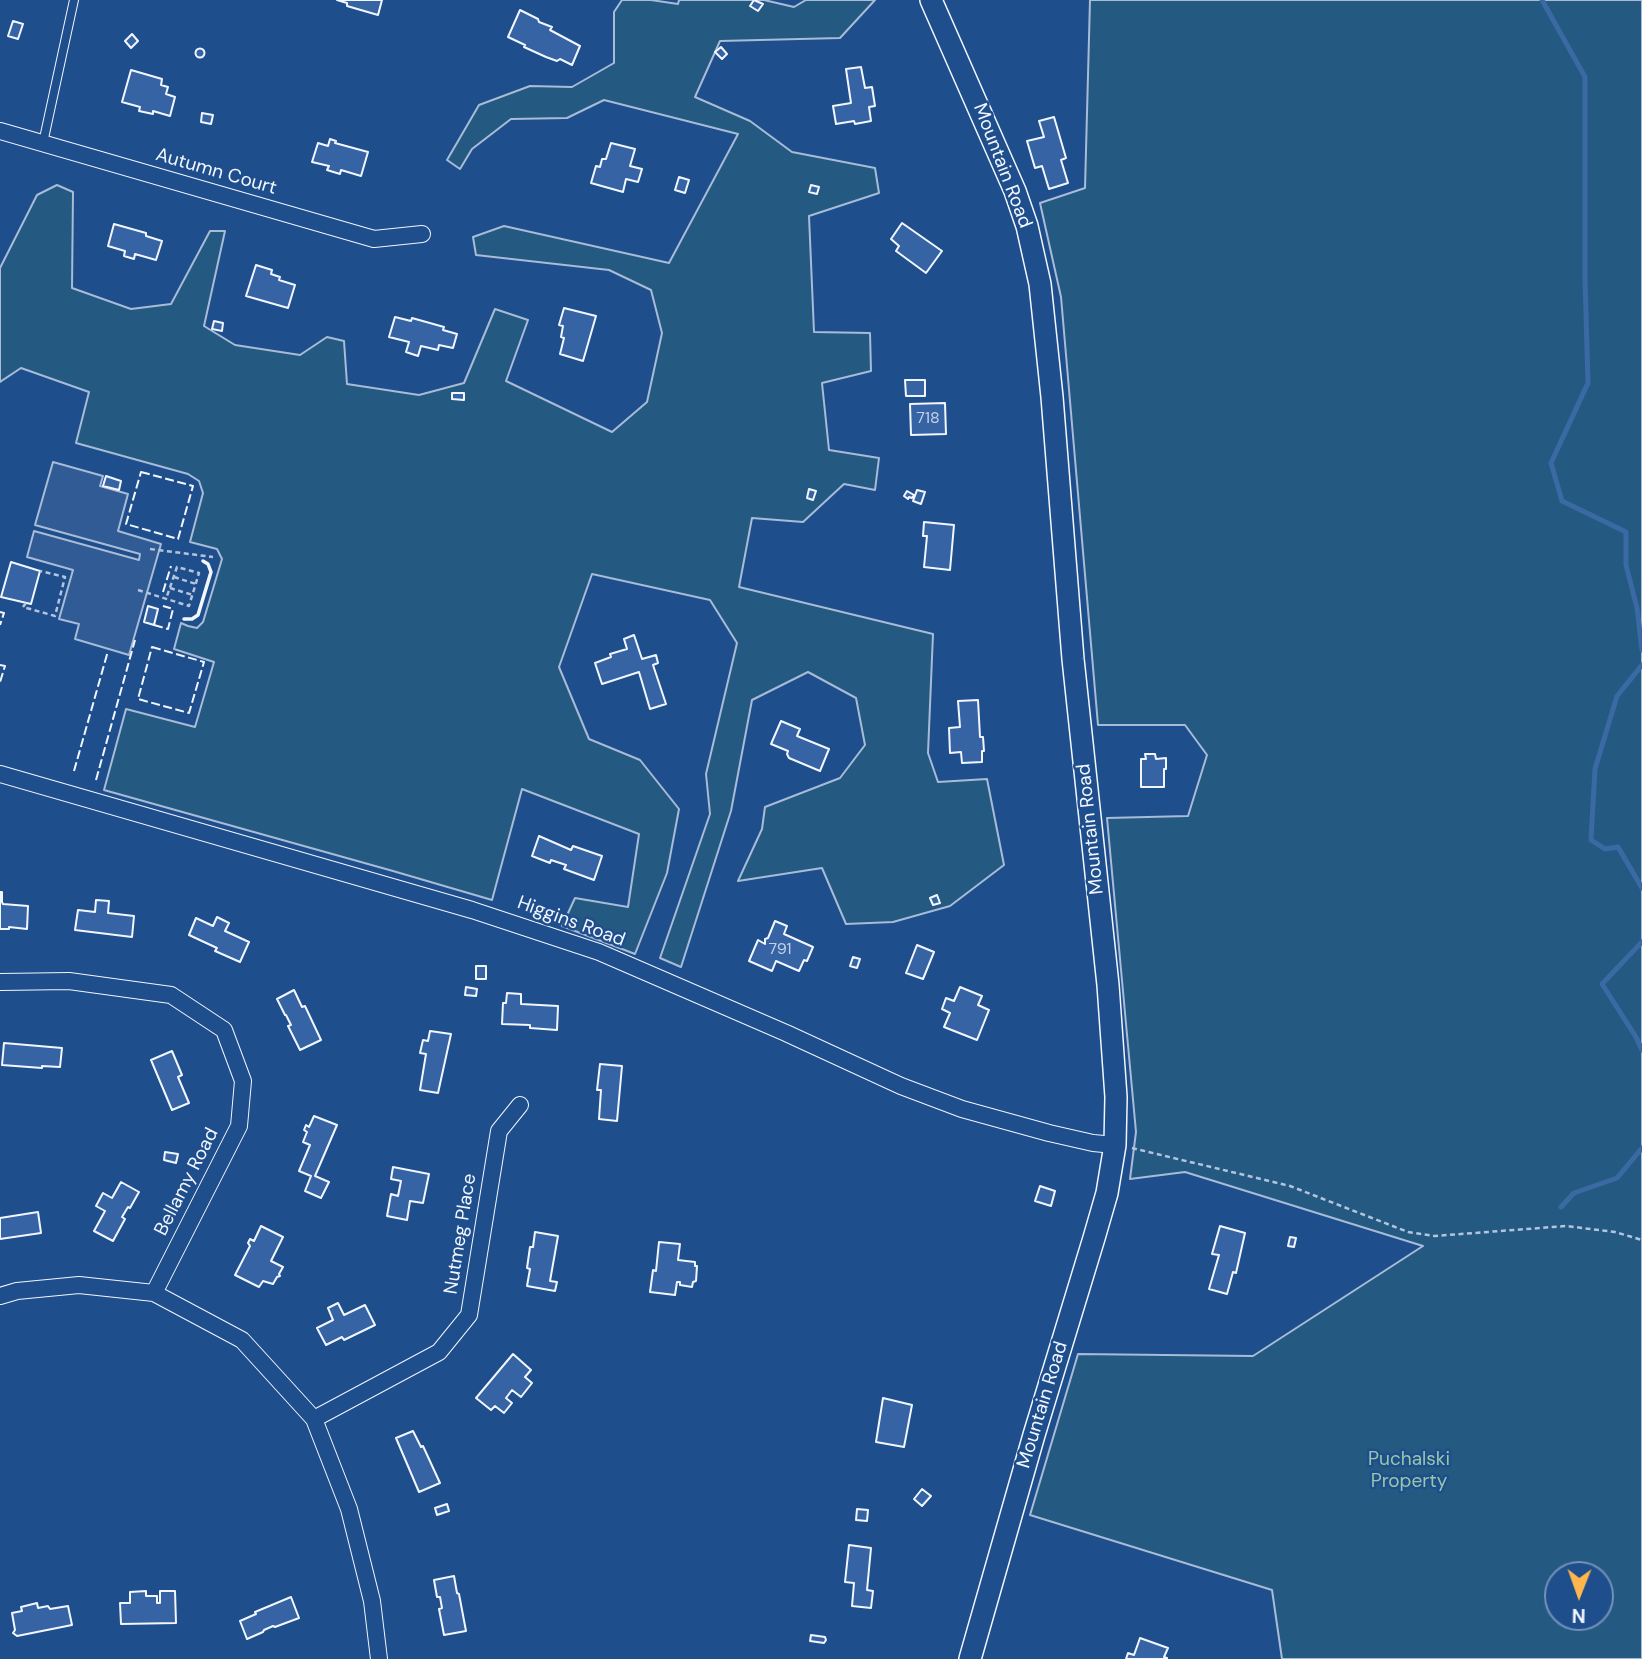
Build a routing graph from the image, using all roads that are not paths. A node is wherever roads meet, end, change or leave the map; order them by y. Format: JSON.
{"nodes":[{"id":1,"x":74,"y":0,"type":"edge"},
{"id":2,"x":931,"y":0,"type":"edge"},
{"id":3,"x":0,"y":131,"type":"edge"},
{"id":4,"x":43,"y":143,"type":"junction"},
{"id":5,"x":422,"y":234,"type":"dead end"},
{"id":6,"x":0,"y":774,"type":"edge"},
{"id":7,"x":0,"y":982,"type":"edge"},
{"id":8,"x":520,"y":1105,"type":"dead end"},
{"id":9,"x":1115,"y":1145,"type":"junction"},
{"id":10,"x":154,"y":1293,"type":"junction"},
{"id":11,"x":0,"y":1296,"type":"edge"},
{"id":12,"x":314,"y":1419,"type":"junction"},
{"id":13,"x":379,"y":1659,"type":"edge"},
{"id":14,"x":970,"y":1659,"type":"edge"}],
"edges":[{"from":1,"to":4,"type":"lane"},
{"from":2,"to":9,"type":"main road","name":"Mountain Road"},
{"from":3,"to":4,"type":"street","name":"Autumn Court"},
{"from":4,"to":5,"type":"street","name":"Autumn Court"},
{"from":6,"to":9,"type":"street","name":"Higgins Road"},
{"from":7,"to":10,"type":"street","name":"Bellamy Road"},
{"from":8,"to":12,"type":"street","name":"Nutmeg Place"},
{"from":9,"to":14,"type":"main road","name":"Mountain Road"},
{"from":10,"to":11,"type":"street"},
{"from":10,"to":12,"type":"street"},
{"from":12,"to":13,"type":"street"}]}
